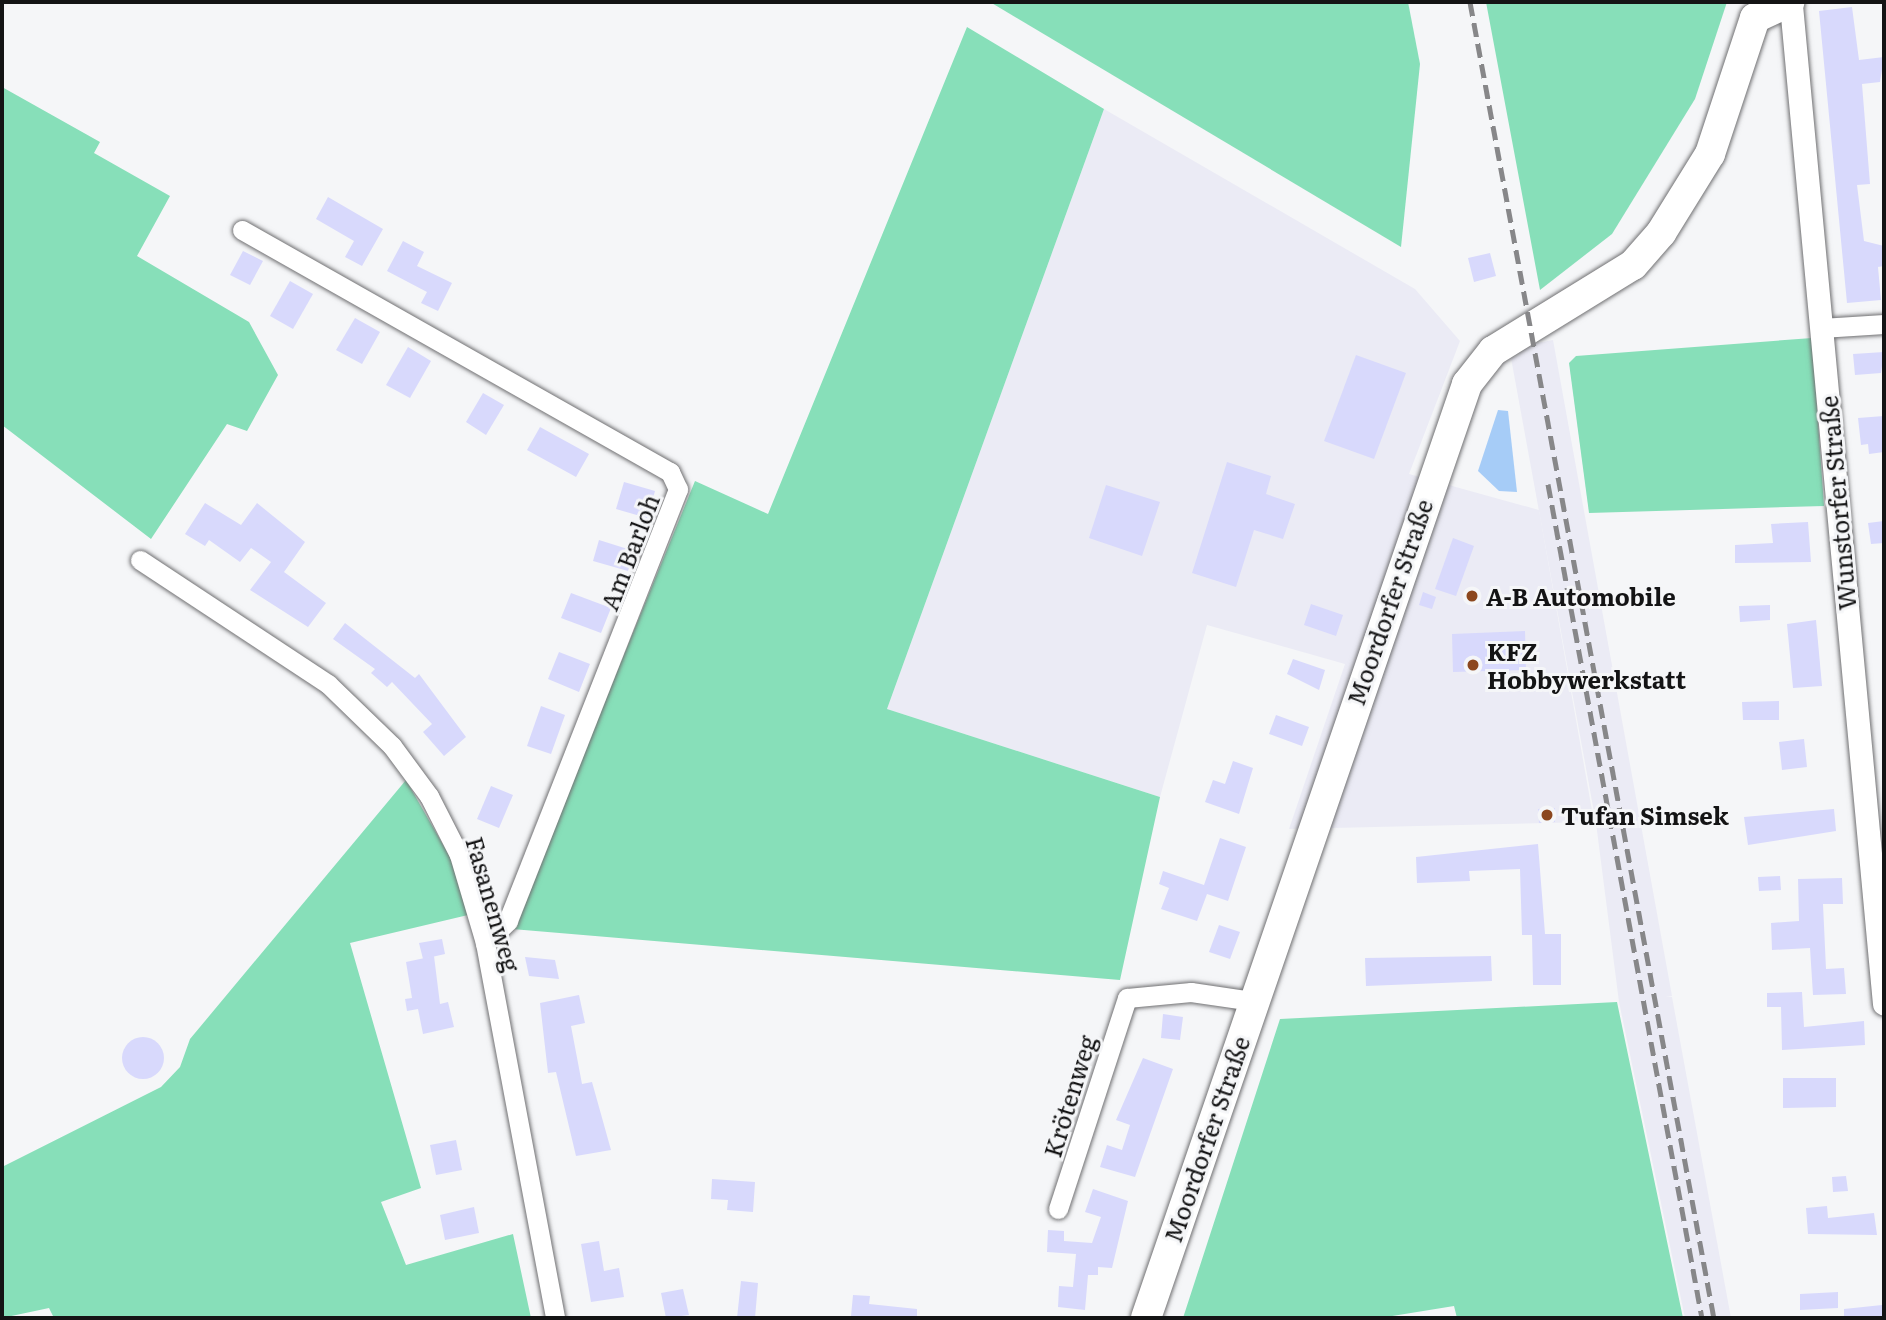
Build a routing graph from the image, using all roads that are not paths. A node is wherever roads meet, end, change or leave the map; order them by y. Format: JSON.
{"nodes":[{"id":1,"x":1791,"y":3,"type":"edge"},
{"id":2,"x":242,"y":230,"type":"dead end"},
{"id":3,"x":1884,"y":324,"type":"edge"},
{"id":4,"x":1821,"y":328,"type":"junction"},
{"id":5,"x":140,"y":560,"type":"dead end"},
{"id":6,"x":1881,"y":937,"type":"edge"},
{"id":7,"x":485,"y":943,"type":"junction"},
{"id":8,"x":1253,"y":1002,"type":"junction"},
{"id":9,"x":1884,"y":1004,"type":"edge"},
{"id":10,"x":1058,"y":1209,"type":"dead end"},
{"id":11,"x":555,"y":1318,"type":"edge"},
{"id":12,"x":1146,"y":1318,"type":"edge"}],
"edges":[{"from":1,"to":4,"type":"street","name":"Wunstorfer Straße"},
{"from":1,"to":8,"type":"main road","name":"Moordorfer Straße"},
{"from":2,"to":7,"type":"street","name":"Am Barloh"},
{"from":3,"to":4,"type":"street"},
{"from":4,"to":6,"type":"street","name":"Wunstorfer Straße"},
{"from":5,"to":7,"type":"street","name":"Fasanenweg"},
{"from":6,"to":9,"type":"street","name":"Wunstorfer Straße"},
{"from":7,"to":11,"type":"street","name":"Fasanenweg"},
{"from":8,"to":10,"type":"street","name":"Krötenweg"},
{"from":8,"to":12,"type":"main road","name":"Moordorfer Straße"}]}
